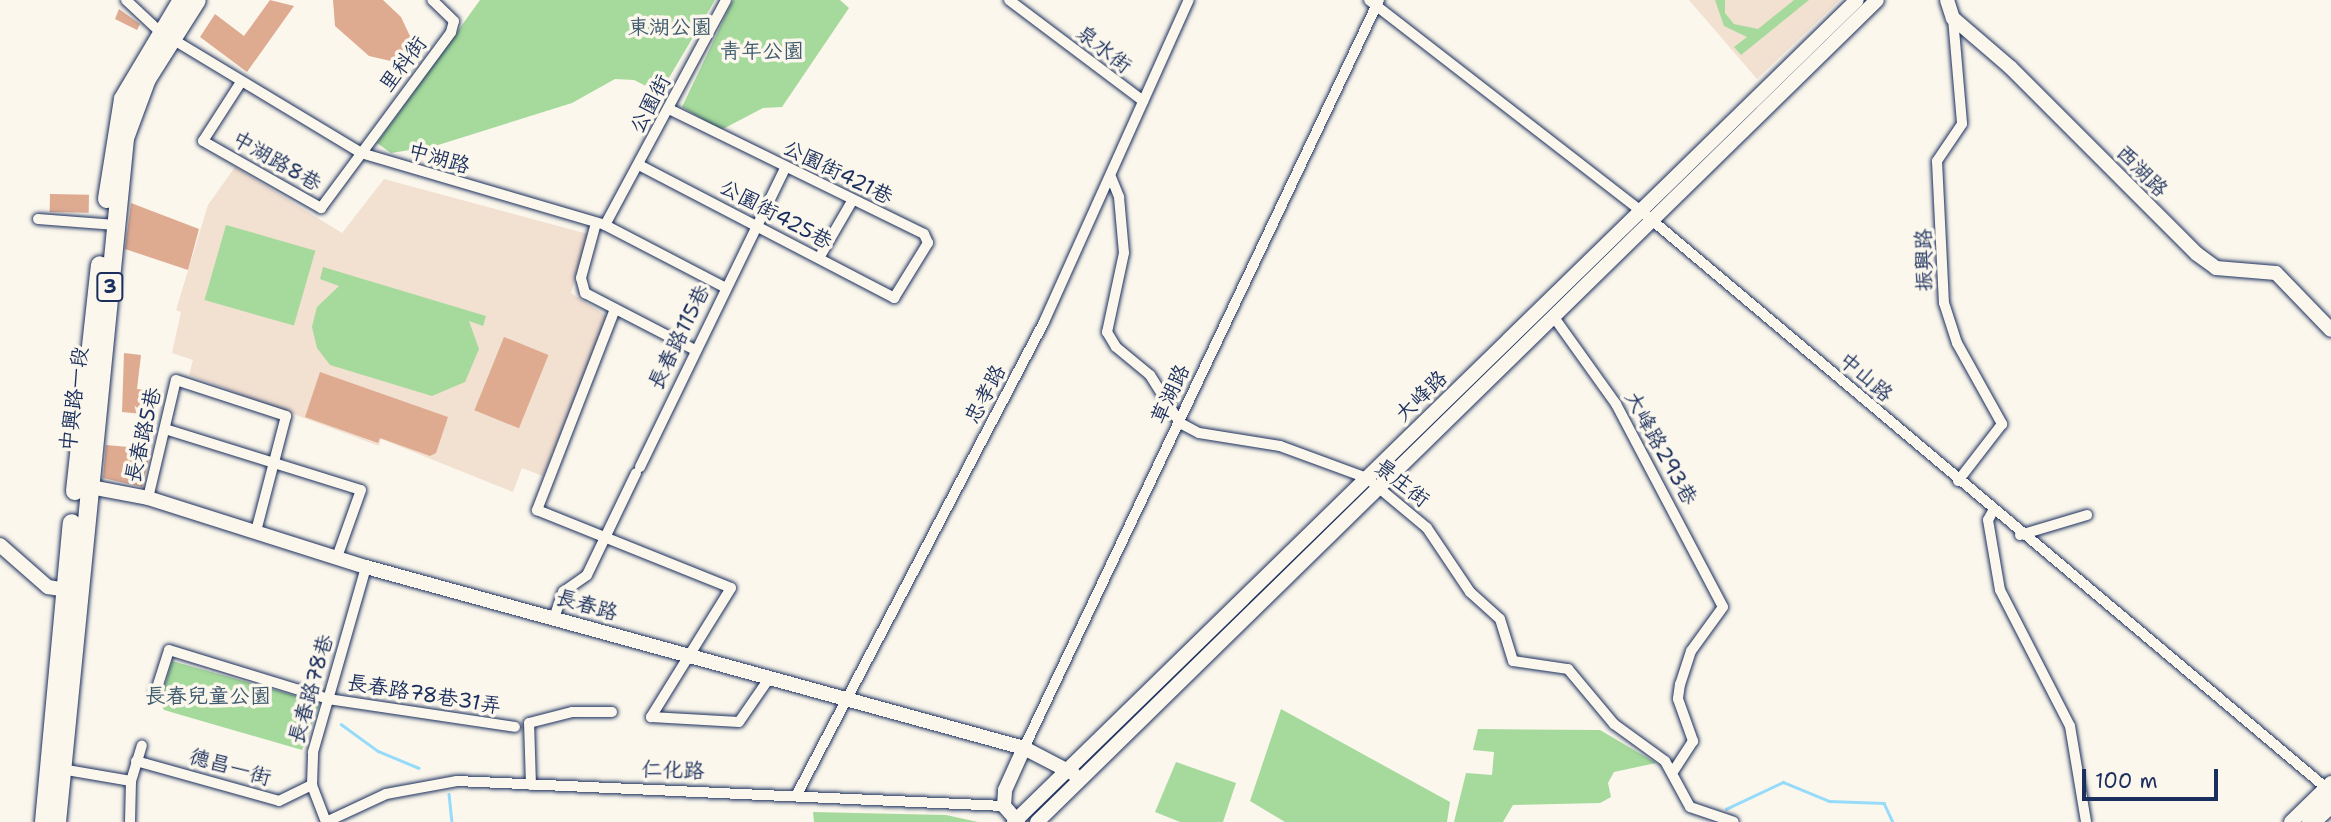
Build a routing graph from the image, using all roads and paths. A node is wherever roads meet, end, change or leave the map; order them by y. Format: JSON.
{"nodes":[{"id":1,"x":126,"y":0,"type":"edge"},
{"id":2,"x":181,"y":0,"type":"edge"},
{"id":3,"x":197,"y":0,"type":"edge"},
{"id":4,"x":432,"y":0,"type":"edge"},
{"id":5,"x":726,"y":0,"type":"edge"},
{"id":6,"x":1009,"y":0,"type":"edge"},
{"id":7,"x":1189,"y":0,"type":"edge"},
{"id":8,"x":1857,"y":0,"type":"edge"},
{"id":9,"x":1877,"y":0,"type":"edge"},
{"id":10,"x":1947,"y":0,"type":"edge"},
{"id":11,"x":1375,"y":2,"type":"edge"},
{"id":12,"x":1024,"y":4,"type":"edge"},
{"id":13,"x":1953,"y":18,"type":"junction"},
{"id":14,"x":164,"y":34,"type":"junction"},
{"id":15,"x":241,"y":82,"type":"junction"},
{"id":16,"x":1143,"y":101,"type":"junction"},
{"id":17,"x":669,"y":108,"type":"junction"},
{"id":18,"x":361,"y":153,"type":"junction"},
{"id":19,"x":639,"y":166,"type":"junction"},
{"id":20,"x":785,"y":169,"type":"junction"},
{"id":21,"x":1111,"y":177,"type":"junction"},
{"id":22,"x":852,"y":201,"type":"junction"},
{"id":23,"x":1641,"y":211,"type":"junction"},
{"id":24,"x":38,"y":219,"type":"dead end"},
{"id":25,"x":1653,"y":221,"type":"junction"},
{"id":26,"x":110,"y":224,"type":"junction"},
{"id":27,"x":601,"y":224,"type":"junction"},
{"id":28,"x":757,"y":225,"type":"junction"},
{"id":29,"x":819,"y":258,"type":"junction"},
{"id":30,"x":724,"y":287,"type":"junction"},
{"id":31,"x":894,"y":298,"type":"joint"},
{"id":32,"x":615,"y":309,"type":"junction"},
{"id":33,"x":1553,"y":316,"type":"junction"},
{"id":34,"x":2331,"y":330,"type":"edge"},
{"id":35,"x":693,"y":349,"type":"junction"},
{"id":36,"x":1180,"y":423,"type":"junction"},
{"id":37,"x":165,"y":429,"type":"junction"},
{"id":38,"x":272,"y":462,"type":"junction"},
{"id":39,"x":1367,"y":478,"type":"junction"},
{"id":40,"x":1958,"y":481,"type":"junction"},
{"id":41,"x":81,"y":485,"type":"junction"},
{"id":42,"x":1378,"y":488,"type":"junction"},
{"id":43,"x":148,"y":498,"type":"junction"},
{"id":44,"x":1993,"y":511,"type":"junction"},
{"id":45,"x":2087,"y":515,"type":"dead end"},
{"id":46,"x":256,"y":531,"type":"junction"},
{"id":47,"x":2020,"y":535,"type":"junction"},
{"id":48,"x":604,"y":537,"type":"junction"},
{"id":49,"x":0,"y":545,"type":"edge"},
{"id":50,"x":337,"y":558,"type":"junction"},
{"id":51,"x":366,"y":567,"type":"junction"},
{"id":52,"x":71,"y":591,"type":"junction"},
{"id":53,"x":554,"y":618,"type":"junction"},
{"id":54,"x":690,"y":656,"type":"junction"},
{"id":55,"x":770,"y":677,"type":"junction"},
{"id":56,"x":155,"y":694,"type":"dead end"},
{"id":57,"x":328,"y":699,"type":"junction"},
{"id":58,"x":846,"y":699,"type":"junction"},
{"id":59,"x":612,"y":712,"type":"dead end"},
{"id":60,"x":521,"y":725,"type":"junction"},
{"id":61,"x":142,"y":746,"type":"dead end"},
{"id":62,"x":1024,"y":748,"type":"junction"},
{"id":63,"x":136,"y":761,"type":"junction"},
{"id":64,"x":61,"y":769,"type":"junction"},
{"id":65,"x":1069,"y":770,"type":"junction"},
{"id":66,"x":1673,"y":772,"type":"junction"},
{"id":67,"x":1082,"y":780,"type":"junction"},
{"id":68,"x":131,"y":781,"type":"junction"},
{"id":69,"x":312,"y":785,"type":"junction"},
{"id":70,"x":531,"y":785,"type":"junction"},
{"id":71,"x":2330,"y":791,"type":"edge"},
{"id":72,"x":796,"y":796,"type":"junction"},
{"id":73,"x":1004,"y":806,"type":"junction"},
{"id":74,"x":1016,"y":821,"type":"edge"},
{"id":75,"x":44,"y":822,"type":"edge"},
{"id":76,"x":57,"y":822,"type":"edge"},
{"id":77,"x":130,"y":822,"type":"edge"},
{"id":78,"x":326,"y":822,"type":"edge"},
{"id":79,"x":1037,"y":822,"type":"edge"},
{"id":80,"x":1734,"y":822,"type":"edge"},
{"id":81,"x":2087,"y":822,"type":"edge"},
{"id":82,"x":2291,"y":822,"type":"edge"},
{"id":83,"x":2311,"y":822,"type":"edge"}],
"edges":[{"from":1,"to":14,"type":"street","name":"中湖路"},
{"from":2,"to":14,"type":"main road","name":"中興路一段","number":"3"},
{"from":3,"to":14,"type":"main road","name":"中興路一段","number":"3"},
{"from":4,"to":18,"type":"street","name":"里科街"},
{"from":5,"to":17,"type":"street","name":"公園街"},
{"from":6,"to":12,"type":"street","name":"泉水街"},
{"from":7,"to":16,"type":"street","name":"忠孝路"},
{"from":8,"to":23,"type":"street","name":"大峰路"},
{"from":9,"to":25,"type":"street","name":"大峰路"},
{"from":10,"to":13,"type":"street"},
{"from":11,"to":23,"type":"street","name":"中山路"},
{"from":11,"to":36,"type":"street","name":"草湖路"},
{"from":12,"to":16,"type":"street","name":"泉水街"},
{"from":13,"to":34,"type":"street","name":"西湖路"},
{"from":13,"to":40,"type":"street","name":"振興路"},
{"from":14,"to":15,"type":"street","name":"中湖路"},
{"from":14,"to":26,"type":"main road","name":"中興路一段","number":"3"},
{"from":15,"to":18,"type":"street","name":"中湖路"},
{"from":15,"to":18,"type":"street","name":"中湖路8巷"},
{"from":16,"to":21,"type":"street","name":"忠孝路"},
{"from":17,"to":19,"type":"street","name":"公園街"},
{"from":17,"to":20,"type":"street","name":"公園街421巷"},
{"from":18,"to":27,"type":"street","name":"中湖路"},
{"from":19,"to":27,"type":"street","name":"公園街"},
{"from":19,"to":28,"type":"street","name":"公園街425巷"},
{"from":20,"to":22,"type":"street","name":"公園街421巷"},
{"from":20,"to":28,"type":"street","name":"長春路115巷"},
{"from":21,"to":36,"type":"street"},
{"from":21,"to":58,"type":"street","name":"忠孝路"},
{"from":22,"to":29,"type":"street"},
{"from":22,"to":31,"type":"street","name":"公園街421巷"},
{"from":23,"to":25,"type":"street","name":"中山路"},
{"from":23,"to":39,"type":"street","name":"大峰路"},
{"from":24,"to":26,"type":"street"},
{"from":25,"to":33,"type":"street","name":"大峰路"},
{"from":25,"to":40,"type":"street","name":"中山路"},
{"from":26,"to":41,"type":"main road","name":"中興路一段","number":"3"},
{"from":27,"to":30,"type":"street","name":"中湖路"},
{"from":27,"to":32,"type":"street","name":"公園街"},
{"from":28,"to":29,"type":"street","name":"公園街425巷"},
{"from":28,"to":30,"type":"street","name":"長春路115巷"},
{"from":29,"to":31,"type":"street","name":"公園街425巷"},
{"from":30,"to":35,"type":"street","name":"長春路115巷"},
{"from":32,"to":35,"type":"street"},
{"from":32,"to":48,"type":"street"},
{"from":33,"to":42,"type":"street","name":"大峰路"},
{"from":33,"to":66,"type":"street","name":"大峰路293巷"},
{"from":35,"to":48,"type":"street","name":"長春路115巷"},
{"from":36,"to":39,"type":"street","name":"景庄街"},
{"from":36,"to":62,"type":"street","name":"草湖路"},
{"from":37,"to":38,"type":"street"},
{"from":37,"to":38,"type":"street","name":"長春路5巷"},
{"from":37,"to":43,"type":"street","name":"長春路5巷"},
{"from":38,"to":46,"type":"street"},
{"from":38,"to":50,"type":"street"},
{"from":39,"to":42,"type":"street","name":"景庄街"},
{"from":39,"to":65,"type":"street","name":"大峰路"},
{"from":40,"to":44,"type":"street","name":"中山路"},
{"from":41,"to":43,"type":"street","name":"長春路"},
{"from":41,"to":52,"type":"main road","name":"中興路一段","number":"3"},
{"from":42,"to":66,"type":"street","name":"景庄街"},
{"from":42,"to":67,"type":"street","name":"大峰路"},
{"from":43,"to":46,"type":"street","name":"長春路"},
{"from":44,"to":47,"type":"street","name":"中山路"},
{"from":44,"to":81,"type":"street"},
{"from":45,"to":47,"type":"street"},
{"from":46,"to":50,"type":"street","name":"長春路"},
{"from":47,"to":71,"type":"street","name":"中山路"},
{"from":48,"to":53,"type":"street","name":"長春路115巷"},
{"from":48,"to":54,"type":"street"},
{"from":49,"to":52,"type":"street"},
{"from":50,"to":51,"type":"street","name":"長春路"},
{"from":51,"to":53,"type":"street","name":"長春路"},
{"from":51,"to":57,"type":"street","name":"長春路78巷"},
{"from":52,"to":64,"type":"main road","name":"中興路一段","number":"3"},
{"from":52,"to":75,"type":"main road","name":"中興路一段","number":"3"},
{"from":53,"to":54,"type":"street","name":"長春路"},
{"from":54,"to":55,"type":"street","name":"長春路"},
{"from":54,"to":55,"type":"street"},
{"from":55,"to":58,"type":"street","name":"長春路"},
{"from":56,"to":57,"type":"street","name":"長春路78巷31弄"},
{"from":57,"to":60,"type":"street","name":"長春路78巷31弄"},
{"from":57,"to":69,"type":"street","name":"長春路78巷"},
{"from":58,"to":62,"type":"street","name":"長春路"},
{"from":58,"to":72,"type":"street","name":"忠孝路"},
{"from":59,"to":60,"type":"street"},
{"from":60,"to":70,"type":"street"},
{"from":61,"to":63,"type":"street"},
{"from":62,"to":65,"type":"street","name":"長春路"},
{"from":62,"to":73,"type":"street","name":"草湖路"},
{"from":63,"to":68,"type":"street"},
{"from":63,"to":69,"type":"street","name":"德昌一街"},
{"from":64,"to":68,"type":"street"},
{"from":64,"to":76,"type":"main road","name":"中興路一段","number":"3"},
{"from":65,"to":67,"type":"street","name":"長春路"},
{"from":65,"to":74,"type":"street","name":"大峰路"},
{"from":66,"to":80,"type":"street","name":"景庄街"},
{"from":67,"to":79,"type":"street","name":"大峰路"},
{"from":68,"to":77,"type":"street"},
{"from":69,"to":78,"type":"street","name":"長春路78巷"},
{"from":70,"to":72,"type":"street","name":"仁化路"},
{"from":70,"to":78,"type":"street","name":"仁化路"},
{"from":71,"to":82,"type":"street"},
{"from":71,"to":83,"type":"main road"},
{"from":72,"to":73,"type":"street","name":"仁化路"},
{"from":73,"to":74,"type":"street"}]}
